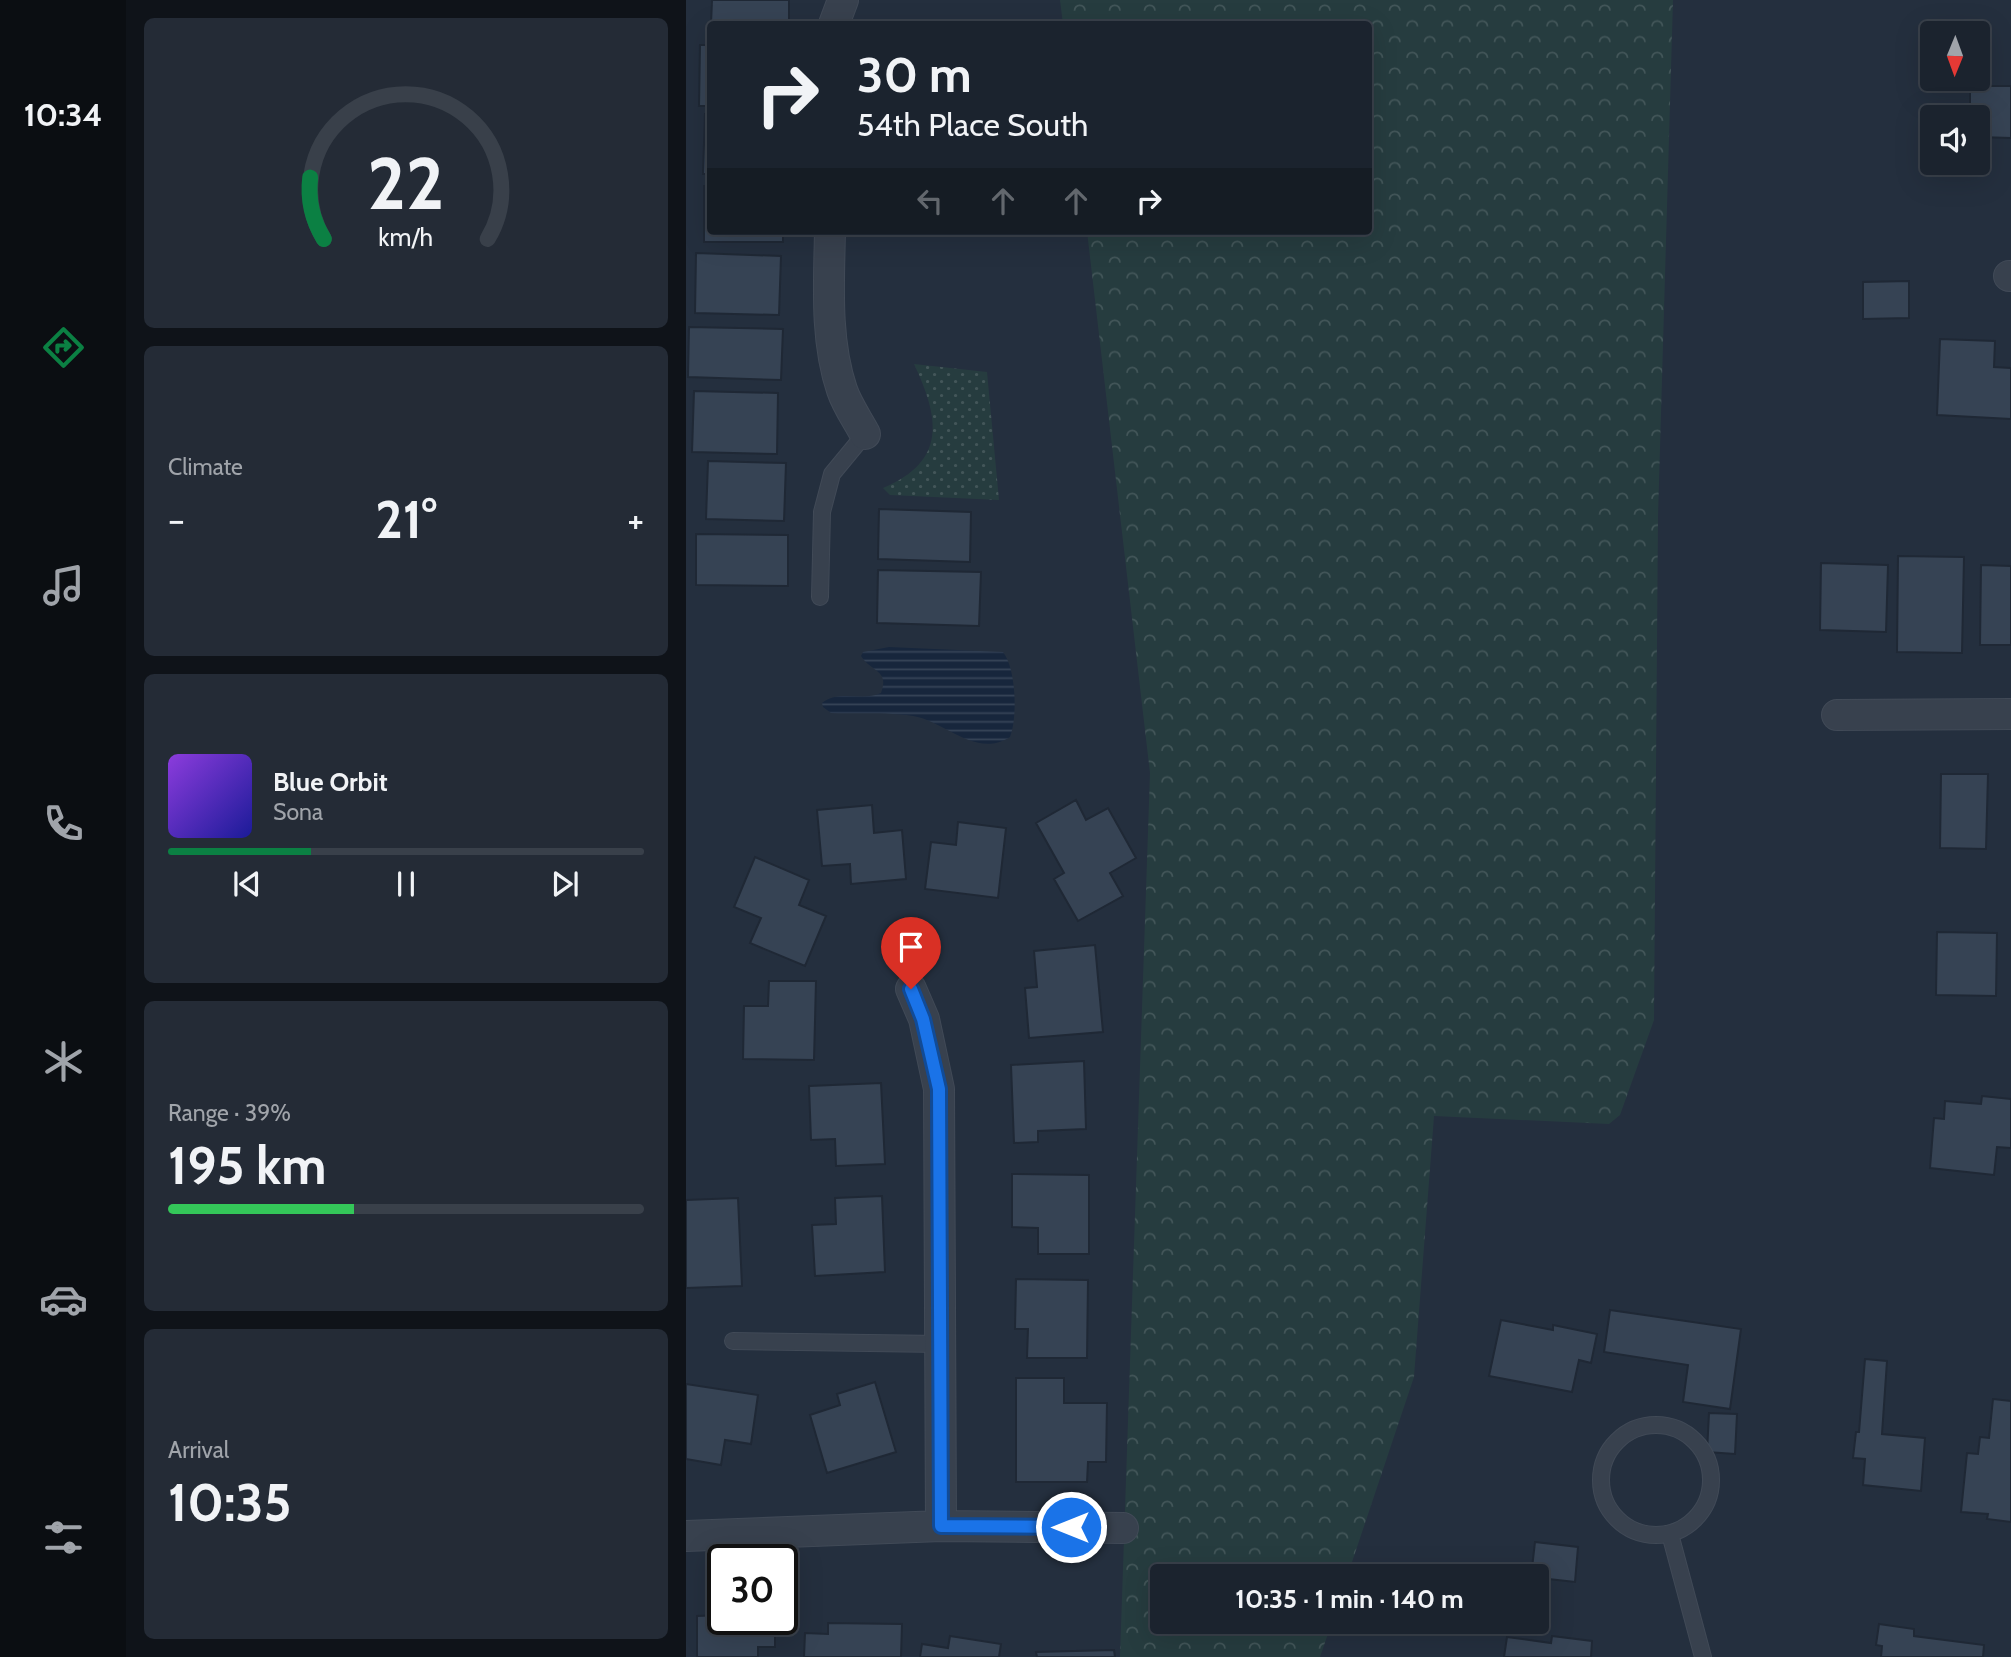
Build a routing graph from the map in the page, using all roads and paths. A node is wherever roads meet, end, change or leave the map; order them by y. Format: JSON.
{"nodes":[{"id":1,"x":843,"y":0,"type":"edge"},
{"id":2,"x":835,"y":21,"type":"edge"},
{"id":3,"x":830,"y":235,"type":"edge"},
{"id":4,"x":864,"y":434,"type":"joint"},
{"id":5,"x":820,"y":597,"type":"dead end"},
{"id":6,"x":2011,"y":714,"type":"edge"},
{"id":7,"x":1837,"y":715,"type":"dead end"},
{"id":8,"x":911,"y":989,"type":"dead end"},
{"id":9,"x":733,"y":1341,"type":"dead end"},
{"id":10,"x":940,"y":1344,"type":"junction"},
{"id":11,"x":941,"y":1526,"type":"junction"},
{"id":12,"x":1124,"y":1528,"type":"dead end"},
{"id":13,"x":1670,"y":1534,"type":"junction"},
{"id":14,"x":686,"y":1536,"type":"edge"},
{"id":15,"x":1703,"y":1657,"type":"edge"}],
"edges":[{"from":1,"to":2,"type":"street"},
{"from":3,"to":4,"type":"street"},
{"from":4,"to":5,"type":"lane"},
{"from":6,"to":7,"type":"street"},
{"from":8,"to":10,"type":"street"},
{"from":9,"to":10,"type":"lane"},
{"from":10,"to":11,"type":"street"},
{"from":11,"to":12,"type":"street"},
{"from":11,"to":14,"type":"street"},
{"from":13,"to":13,"type":"lane"},
{"from":13,"to":15,"type":"lane"}]}
